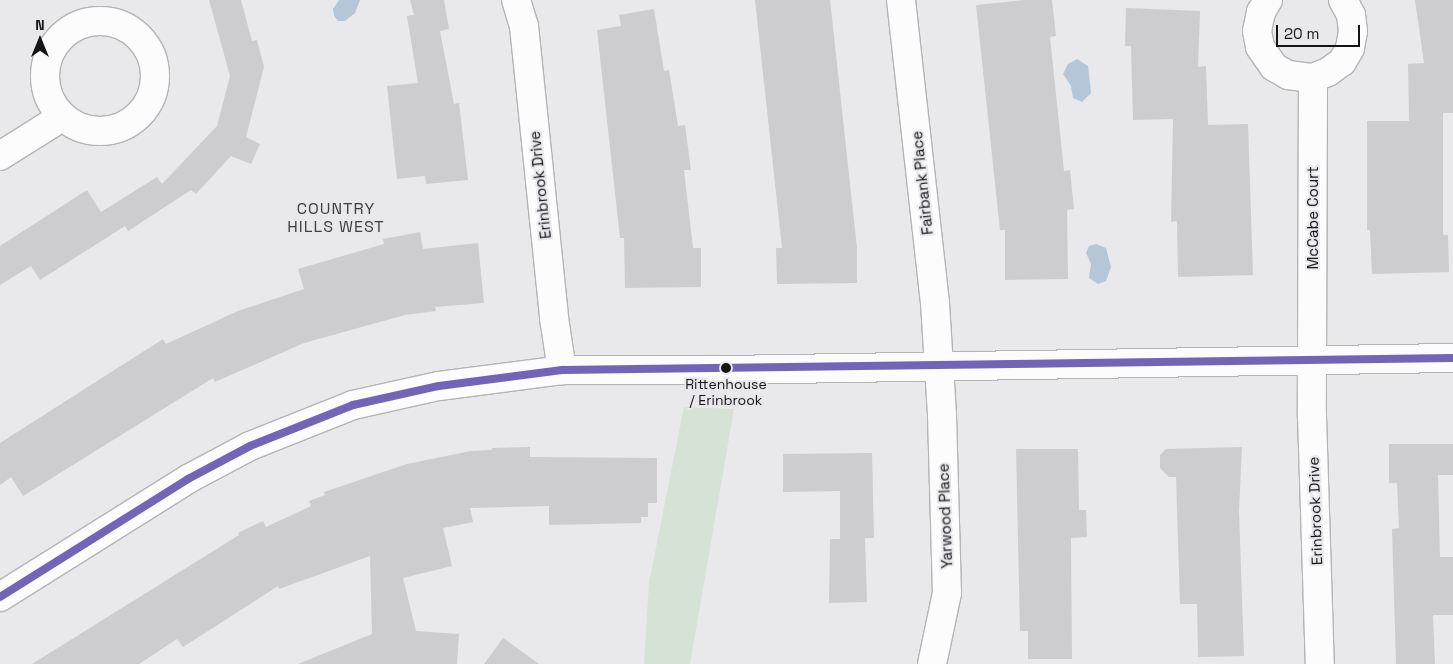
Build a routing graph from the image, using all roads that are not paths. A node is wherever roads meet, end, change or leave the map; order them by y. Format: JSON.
{"nodes":[{"id":1,"x":516,"y":0,"type":"edge"},
{"id":2,"x":901,"y":0,"type":"edge"},
{"id":3,"x":1268,"y":0,"type":"edge"},
{"id":4,"x":1343,"y":0,"type":"edge"},
{"id":5,"x":1313,"y":78,"type":"junction"},
{"id":6,"x":62,"y":117,"type":"junction"},
{"id":7,"x":0,"y":156,"type":"edge"},
{"id":8,"x":1453,"y":358,"type":"edge"},
{"id":9,"x":1312,"y":359,"type":"junction"},
{"id":10,"x":939,"y":367,"type":"junction"},
{"id":11,"x":562,"y":370,"type":"junction"},
{"id":12,"x":0,"y":597,"type":"edge"},
{"id":13,"x":932,"y":664,"type":"edge"},
{"id":14,"x":1320,"y":664,"type":"edge"}],
"edges":[{"from":1,"to":11,"type":"street","name":"Erinbrook Drive"},
{"from":2,"to":10,"type":"street","name":"Fairbank Place"},
{"from":3,"to":5,"type":"street"},
{"from":4,"to":5,"type":"street"},
{"from":5,"to":9,"type":"street","name":"McCabe Court"},
{"from":6,"to":6,"type":"street"},
{"from":6,"to":7,"type":"street"},
{"from":8,"to":9,"type":"street"},
{"from":9,"to":10,"type":"street"},
{"from":9,"to":14,"type":"street","name":"Erinbrook Drive"},
{"from":10,"to":11,"type":"street"},
{"from":10,"to":13,"type":"street","name":"Yarwood Place"},
{"from":11,"to":12,"type":"street"}]}
